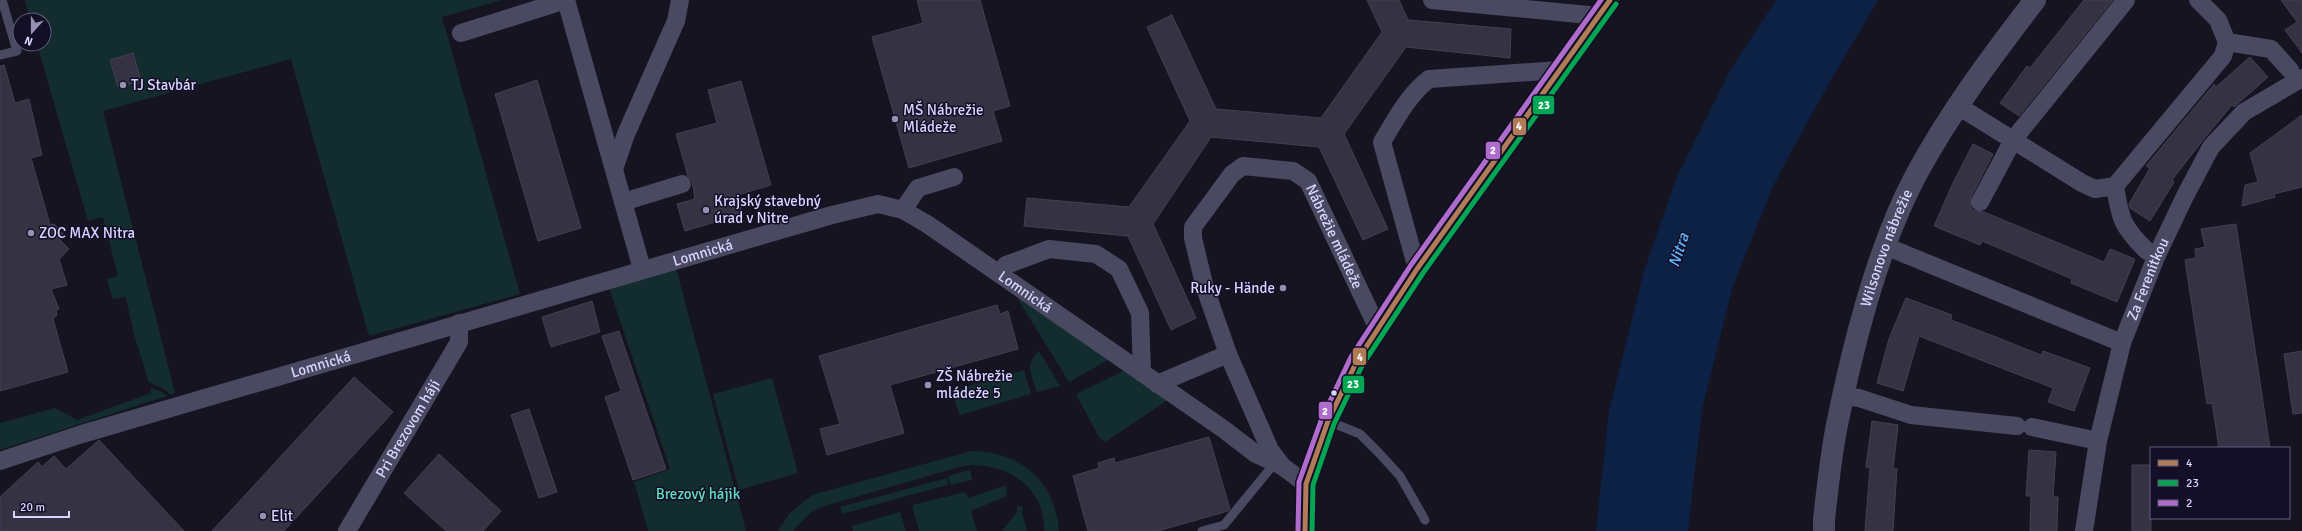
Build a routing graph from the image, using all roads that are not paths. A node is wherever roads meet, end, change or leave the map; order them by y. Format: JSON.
{"nodes":[{"id":1,"x":2,"y":0,"type":"edge"},
{"id":2,"x":566,"y":0,"type":"edge"},
{"id":3,"x":680,"y":0,"type":"edge"},
{"id":4,"x":1432,"y":0,"type":"edge"},
{"id":5,"x":1610,"y":0,"type":"edge"},
{"id":6,"x":2035,"y":0,"type":"edge"},
{"id":7,"x":2126,"y":0,"type":"edge"},
{"id":8,"x":2198,"y":0,"type":"edge"},
{"id":9,"x":1599,"y":16,"type":"junction"},
{"id":10,"x":462,"y":33,"type":"dead end"},
{"id":11,"x":2227,"y":42,"type":"junction"},
{"id":12,"x":0,"y":55,"type":"edge"},
{"id":13,"x":1559,"y":70,"type":"junction"},
{"id":14,"x":2296,"y":74,"type":"edge"},
{"id":15,"x":1958,"y":106,"type":"junction"},
{"id":16,"x":2014,"y":140,"type":"junction"},
{"id":17,"x":614,"y":168,"type":"junction"},
{"id":18,"x":954,"y":177,"type":"dead end"},
{"id":19,"x":682,"y":184,"type":"dead end"},
{"id":20,"x":2115,"y":186,"type":"junction"},
{"id":21,"x":623,"y":202,"type":"junction"},
{"id":22,"x":1980,"y":202,"type":"dead end"},
{"id":23,"x":903,"y":210,"type":"junction"},
{"id":24,"x":1885,"y":246,"type":"junction"},
{"id":25,"x":2147,"y":251,"type":"dead end"},
{"id":26,"x":1418,"y":269,"type":"junction"},
{"id":27,"x":642,"y":270,"type":"junction"},
{"id":28,"x":999,"y":273,"type":"junction"},
{"id":29,"x":459,"y":323,"type":"junction"},
{"id":30,"x":1378,"y":329,"type":"junction"},
{"id":31,"x":2122,"y":343,"type":"junction"},
{"id":32,"x":1228,"y":354,"type":"junction"},
{"id":33,"x":1142,"y":373,"type":"junction"},
{"id":34,"x":1157,"y":384,"type":"junction"},
{"id":35,"x":1843,"y":396,"type":"junction"},
{"id":36,"x":1328,"y":421,"type":"junction"},
{"id":37,"x":2098,"y":441,"type":"junction"},
{"id":38,"x":0,"y":461,"type":"edge"},
{"id":39,"x":1278,"y":465,"type":"junction"},
{"id":40,"x":1306,"y":484,"type":"junction"},
{"id":41,"x":1425,"y":520,"type":"dead end"},
{"id":42,"x":347,"y":531,"type":"edge"},
{"id":43,"x":1202,"y":531,"type":"edge"},
{"id":44,"x":1305,"y":531,"type":"edge"},
{"id":45,"x":1824,"y":531,"type":"edge"},
{"id":46,"x":2084,"y":531,"type":"edge"}],
"edges":[{"from":1,"to":12,"type":"lane"},
{"from":2,"to":10,"type":"street"},
{"from":2,"to":17,"type":"street"},
{"from":3,"to":17,"type":"street"},
{"from":4,"to":9,"type":"street"},
{"from":5,"to":9,"type":"street"},
{"from":6,"to":15,"type":"street","name":"Wilsonovo nábrežie"},
{"from":7,"to":16,"type":"street"},
{"from":8,"to":11,"type":"street"},
{"from":9,"to":13,"type":"street"},
{"from":11,"to":14,"type":"street"},
{"from":11,"to":20,"type":"street"},
{"from":13,"to":26,"type":"street"},
{"from":13,"to":26,"type":"street"},
{"from":14,"to":31,"type":"street","name":"Za Ferenitkou"},
{"from":15,"to":16,"type":"street"},
{"from":15,"to":24,"type":"street","name":"Wilsonovo nábrežie"},
{"from":16,"to":20,"type":"street"},
{"from":16,"to":22,"type":"street"},
{"from":17,"to":21,"type":"street"},
{"from":18,"to":23,"type":"street"},
{"from":19,"to":21,"type":"street"},
{"from":20,"to":25,"type":"street"},
{"from":21,"to":27,"type":"street"},
{"from":23,"to":27,"type":"street","name":"Lomnická"},
{"from":23,"to":28,"type":"street","name":"Lomnická"},
{"from":24,"to":31,"type":"street"},
{"from":24,"to":35,"type":"street","name":"Wilsonovo nábrežie"},
{"from":26,"to":30,"type":"street"},
{"from":27,"to":29,"type":"street","name":"Lomnická"},
{"from":28,"to":33,"type":"street","name":"Lomnická"},
{"from":28,"to":33,"type":"street"},
{"from":29,"to":38,"type":"street","name":"Lomnická"},
{"from":29,"to":42,"type":"street","name":"Pri Brezovom háji"},
{"from":30,"to":32,"type":"street","name":"Nábrežie mládeže"},
{"from":30,"to":36,"type":"street"},
{"from":31,"to":37,"type":"street","name":"Za Ferenitkou"},
{"from":32,"to":34,"type":"street"},
{"from":32,"to":39,"type":"street","name":"Nábrežie mládeže"},
{"from":33,"to":34,"type":"street","name":"Lomnická"},
{"from":34,"to":39,"type":"street","name":"Lomnická"},
{"from":35,"to":37,"type":"street"},
{"from":35,"to":45,"type":"street","name":"Wilsonovo nábrežie"},
{"from":36,"to":40,"type":"street"},
{"from":36,"to":41,"type":"lane"},
{"from":37,"to":46,"type":"street","name":"Za Ferenitkou"},
{"from":39,"to":40,"type":"street","name":"Lomnická"},
{"from":39,"to":43,"type":"lane"},
{"from":40,"to":44,"type":"street"}]}
